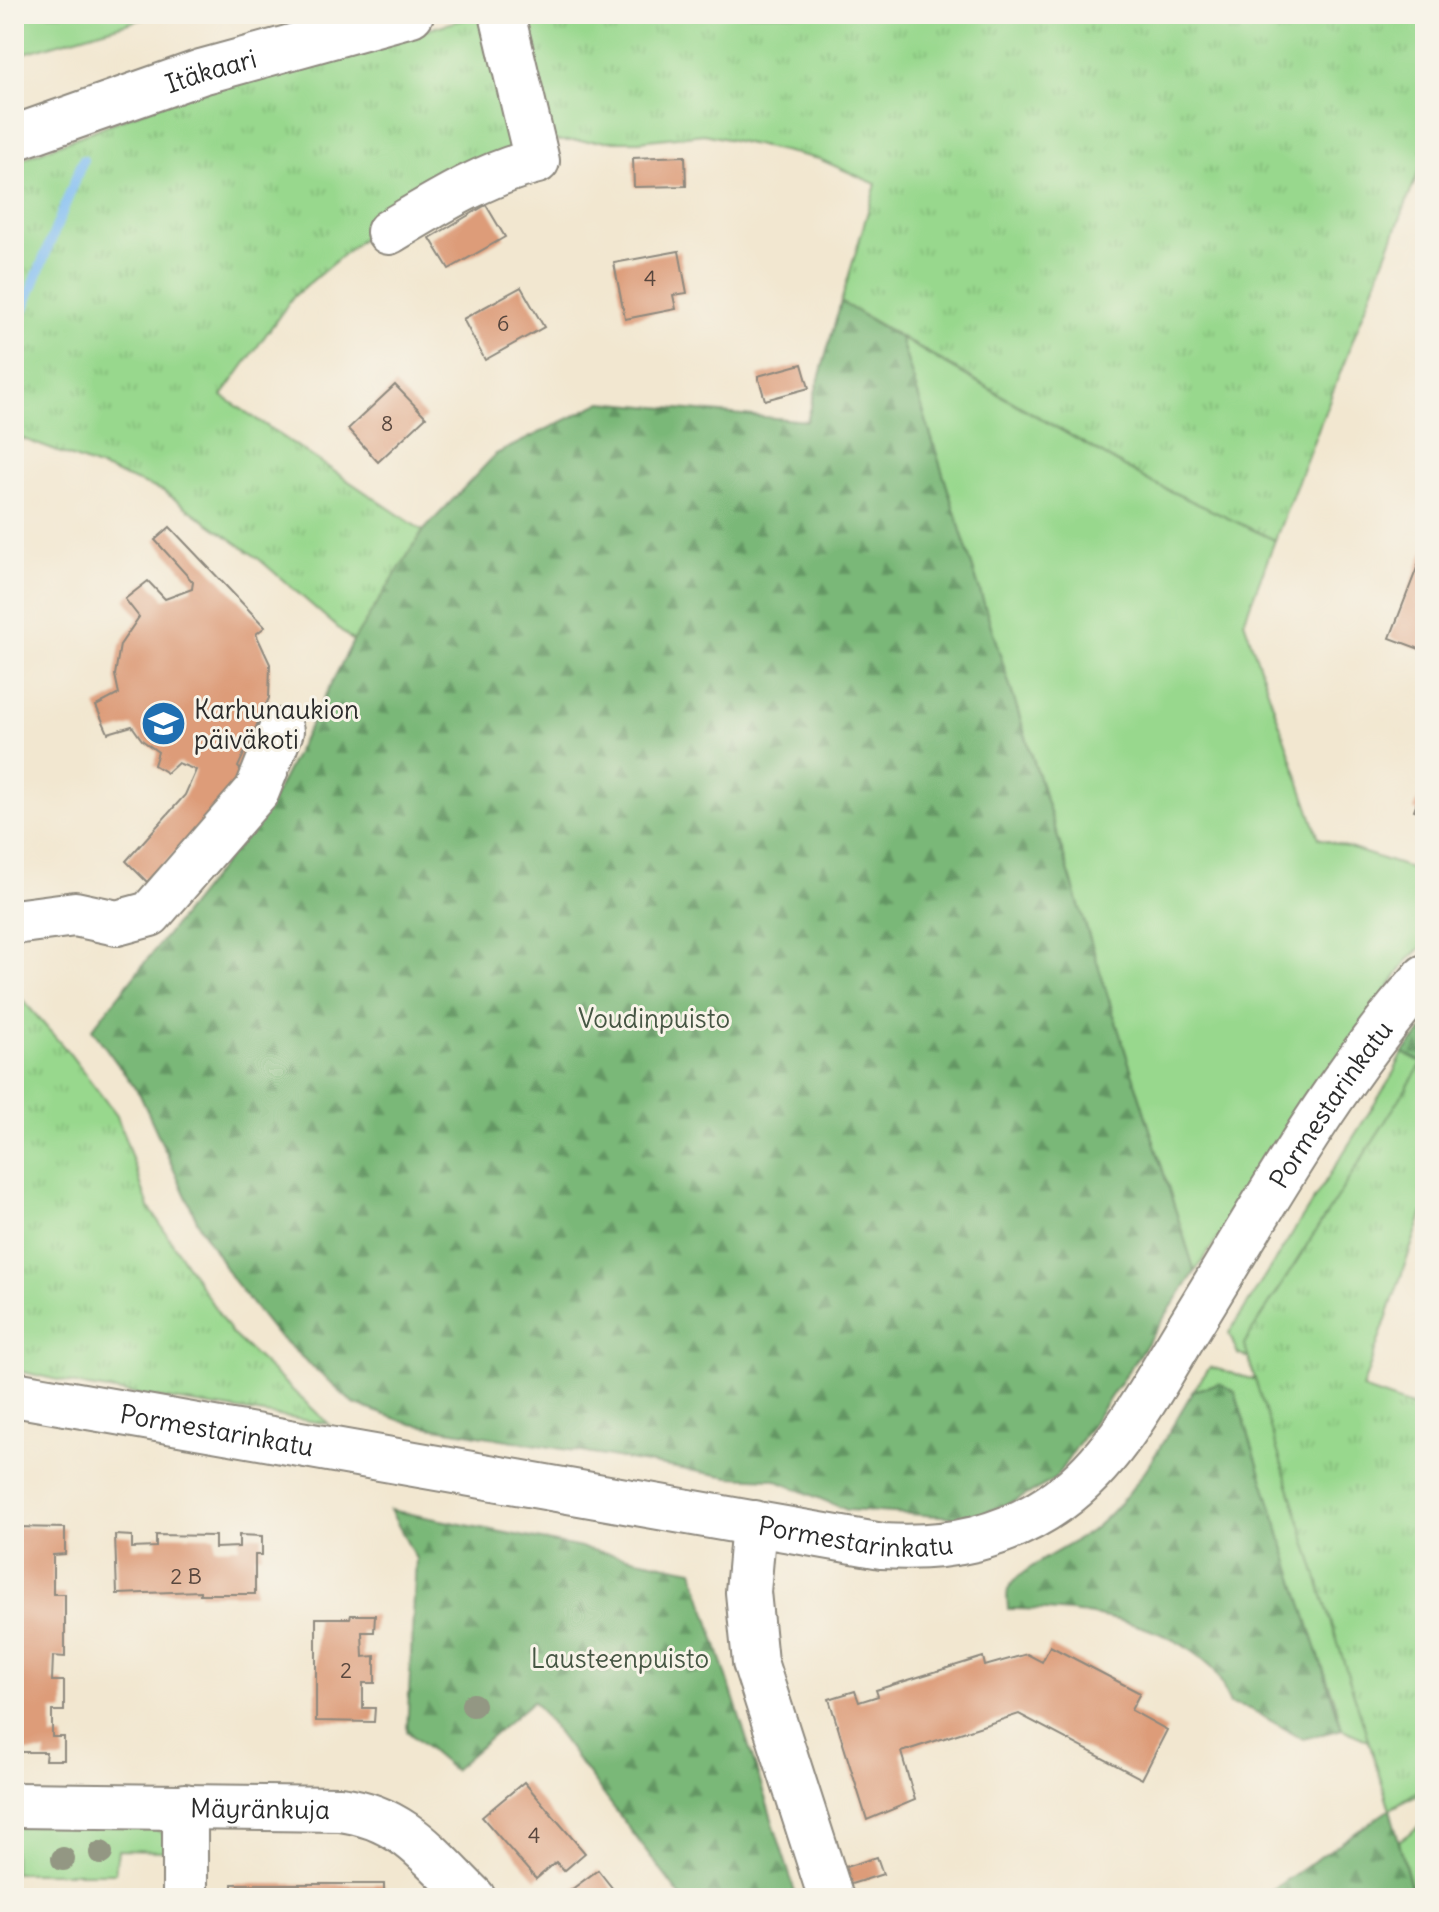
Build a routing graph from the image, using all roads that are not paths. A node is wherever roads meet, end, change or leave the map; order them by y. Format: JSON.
{"nodes":[{"id":1,"x":411,"y":14,"type":"edge"},
{"id":2,"x":502,"y":14,"type":"edge"},
{"id":3,"x":14,"y":138,"type":"edge"},
{"id":4,"x":389,"y":232,"type":"dead end"},
{"id":5,"x":281,"y":731,"type":"dead end"},
{"id":6,"x":14,"y":922,"type":"edge"},
{"id":7,"x":1425,"y":977,"type":"edge"},
{"id":8,"x":14,"y":1394,"type":"edge"},
{"id":9,"x":754,"y":1523,"type":"junction"},
{"id":10,"x":14,"y":1805,"type":"edge"},
{"id":11,"x":185,"y":1806,"type":"junction"},
{"id":12,"x":185,"y":1898,"type":"edge"},
{"id":13,"x":473,"y":1898,"type":"edge"},
{"id":14,"x":831,"y":1898,"type":"edge"}],
"edges":[{"from":1,"to":3,"type":"street","name":"Itäkaari"},
{"from":2,"to":4,"type":"street"},
{"from":5,"to":6,"type":"street"},
{"from":7,"to":9,"type":"street","name":"Pormestarinkatu"},
{"from":8,"to":9,"type":"street","name":"Pormestarinkatu"},
{"from":9,"to":14,"type":"street"},
{"from":10,"to":11,"type":"street","name":"Mäyränkuja"},
{"from":11,"to":12,"type":"street"},
{"from":11,"to":13,"type":"street","name":"Mäyränkuja"}]}
